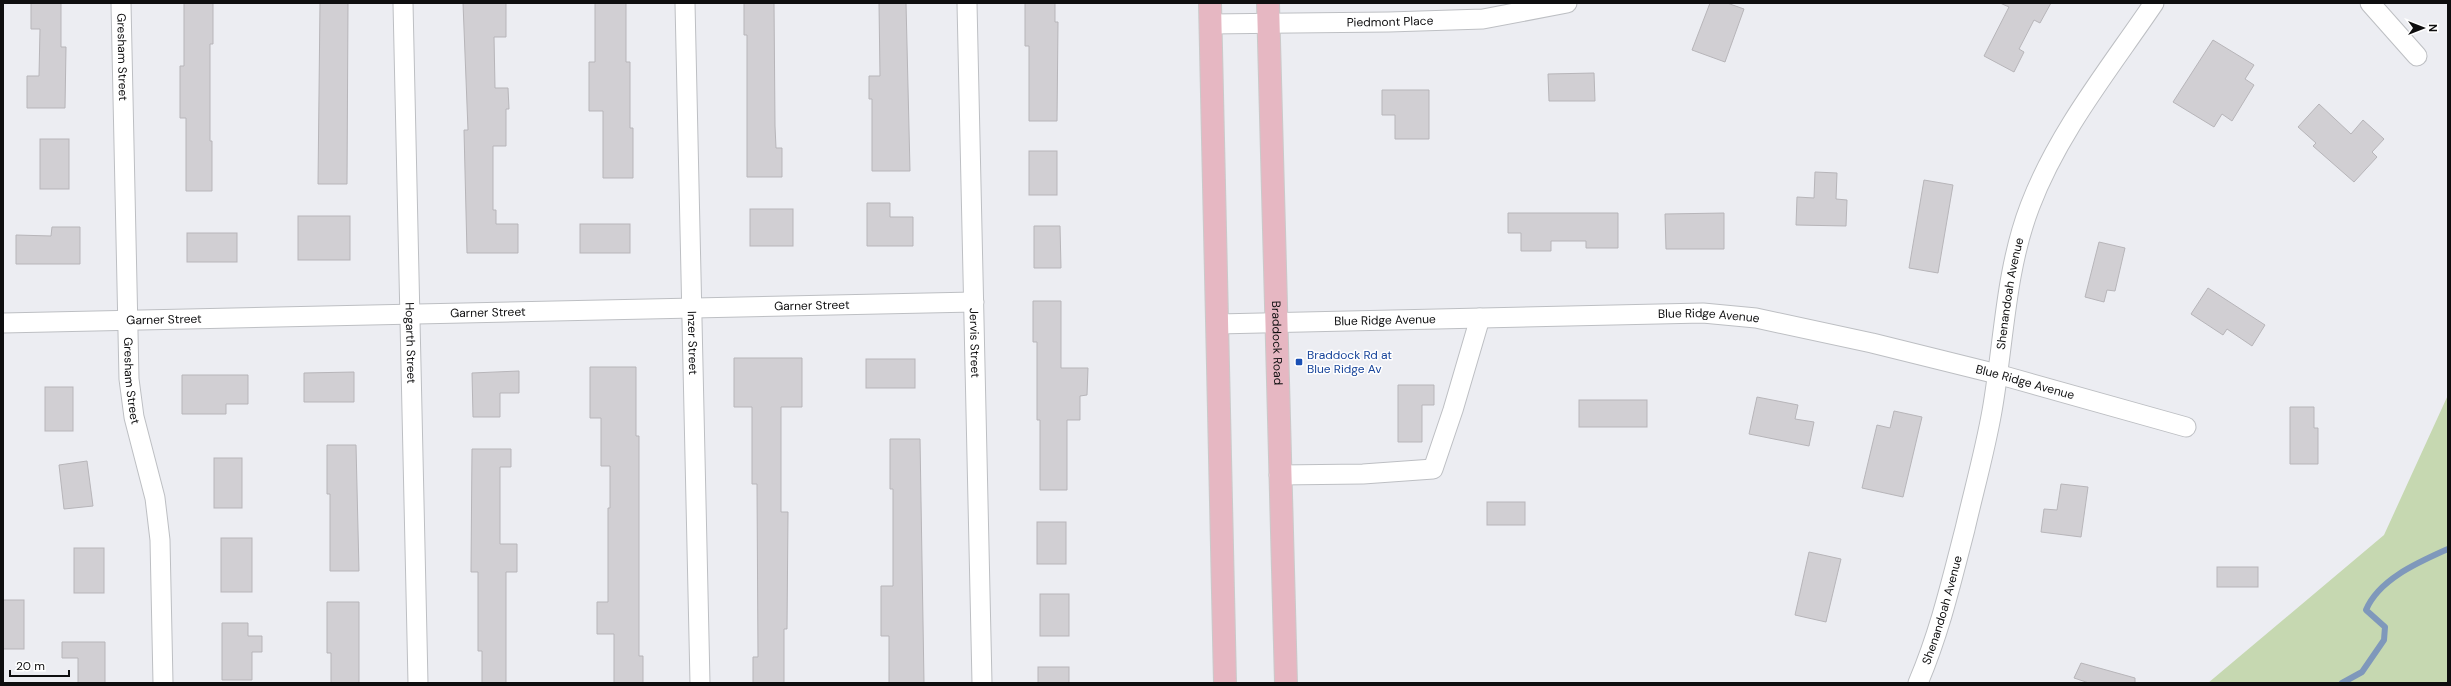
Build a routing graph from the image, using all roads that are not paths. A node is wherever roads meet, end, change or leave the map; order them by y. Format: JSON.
{"nodes":[{"id":1,"x":121,"y":3,"type":"edge"},
{"id":2,"x":403,"y":3,"type":"edge"},
{"id":3,"x":685,"y":3,"type":"edge"},
{"id":4,"x":967,"y":3,"type":"edge"},
{"id":5,"x":1210,"y":3,"type":"edge"},
{"id":6,"x":1567,"y":3,"type":"edge"},
{"id":7,"x":2154,"y":3,"type":"edge"},
{"id":8,"x":2370,"y":3,"type":"edge"},
{"id":9,"x":1269,"y":13,"type":"edge"},
{"id":10,"x":1211,"y":24,"type":"junction"},
{"id":11,"x":2417,"y":56,"type":"dead end"},
{"id":12,"x":974,"y":302,"type":"junction"},
{"id":13,"x":692,"y":308,"type":"junction"},
{"id":14,"x":410,"y":314,"type":"junction"},
{"id":15,"x":1480,"y":318,"type":"junction"},
{"id":16,"x":128,"y":320,"type":"junction"},
{"id":17,"x":3,"y":323,"type":"edge"},
{"id":18,"x":1275,"y":323,"type":"junction"},
{"id":19,"x":1218,"y":324,"type":"junction"},
{"id":20,"x":1997,"y":374,"type":"junction"},
{"id":21,"x":2186,"y":426,"type":"dead end"},
{"id":22,"x":1279,"y":475,"type":"junction"},
{"id":23,"x":163,"y":683,"type":"edge"},
{"id":24,"x":418,"y":683,"type":"edge"},
{"id":25,"x":700,"y":683,"type":"edge"},
{"id":26,"x":982,"y":683,"type":"edge"},
{"id":27,"x":1225,"y":683,"type":"edge"},
{"id":28,"x":1286,"y":683,"type":"edge"},
{"id":29,"x":1918,"y":683,"type":"edge"}],
"edges":[{"from":1,"to":16,"type":"street","name":"Gresham Street"},
{"from":2,"to":14,"type":"street","name":"Hogarth Street"},
{"from":3,"to":13,"type":"street","name":"Inzer Street"},
{"from":4,"to":12,"type":"street","name":"Jervis Street"},
{"from":5,"to":10,"type":"main road"},
{"from":6,"to":9,"type":"street","name":"Piedmont Place"},
{"from":7,"to":20,"type":"street","name":"Shenandoah Avenue"},
{"from":8,"to":11,"type":"street"},
{"from":9,"to":10,"type":"street","name":"Piedmont Place"},
{"from":9,"to":18,"type":"main road","name":"Braddock Road"},
{"from":10,"to":19,"type":"main road"},
{"from":12,"to":13,"type":"street","name":"Garner Street"},
{"from":12,"to":26,"type":"street","name":"Jervis Street"},
{"from":13,"to":14,"type":"street","name":"Garner Street"},
{"from":13,"to":25,"type":"street","name":"Inzer Street"},
{"from":14,"to":16,"type":"street","name":"Garner Street"},
{"from":14,"to":24,"type":"street","name":"Hogarth Street"},
{"from":15,"to":18,"type":"street","name":"Blue Ridge Avenue"},
{"from":15,"to":20,"type":"street","name":"Blue Ridge Avenue"},
{"from":15,"to":22,"type":"street"},
{"from":16,"to":17,"type":"street","name":"Garner Street"},
{"from":16,"to":23,"type":"street","name":"Gresham Street"},
{"from":18,"to":19,"type":"street","name":"Blue Ridge Avenue"},
{"from":18,"to":22,"type":"main road","name":"Braddock Road"},
{"from":19,"to":27,"type":"main road"},
{"from":20,"to":21,"type":"street","name":"Blue Ridge Avenue"},
{"from":20,"to":29,"type":"street","name":"Shenandoah Avenue"},
{"from":22,"to":28,"type":"main road","name":"Braddock Road"}]}
